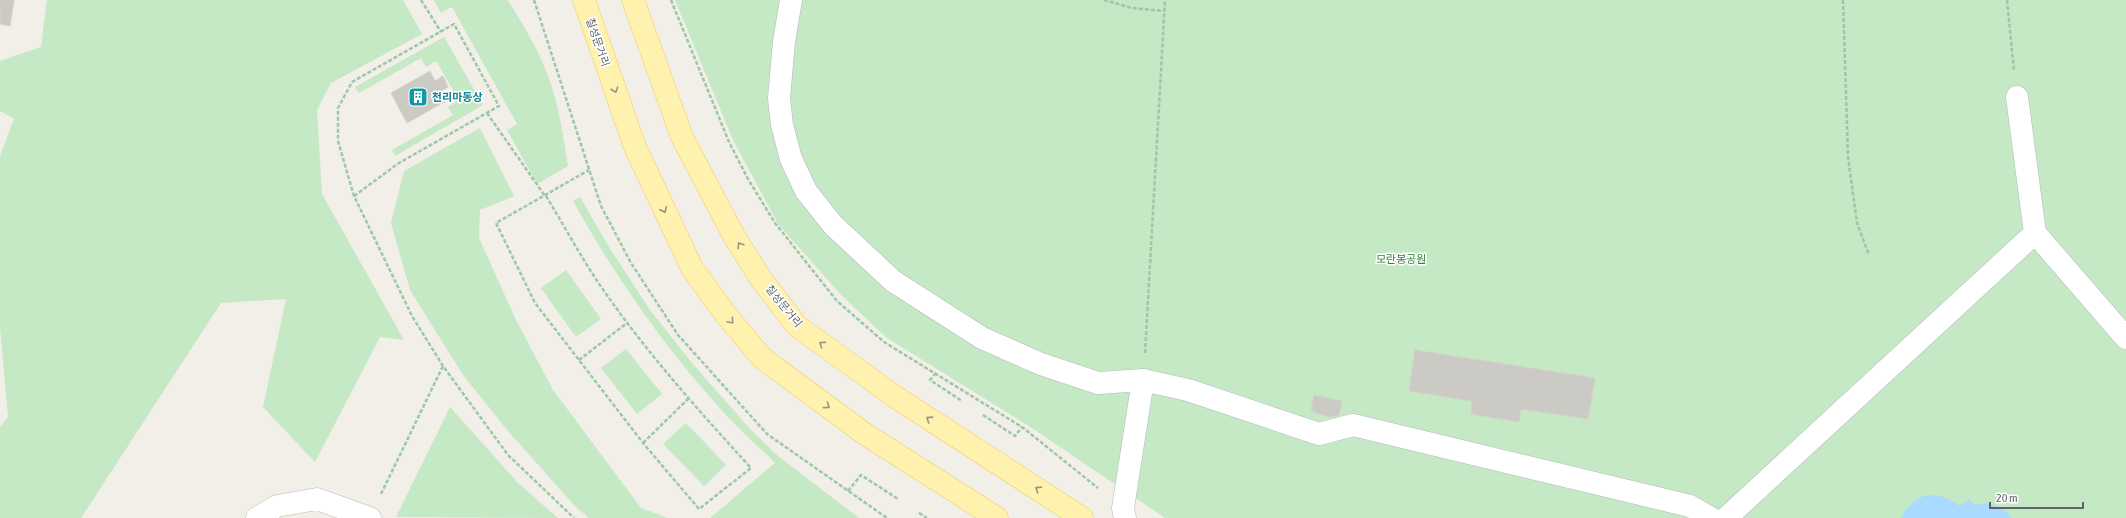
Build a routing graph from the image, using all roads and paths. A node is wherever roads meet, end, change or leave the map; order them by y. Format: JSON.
{"nodes":[{"id":1,"x":421,"y":0,"type":"edge"},
{"id":2,"x":584,"y":0,"type":"edge"},
{"id":3,"x":634,"y":0,"type":"edge"},
{"id":4,"x":791,"y":0,"type":"edge"},
{"id":5,"x":1104,"y":0,"type":"edge"},
{"id":6,"x":1165,"y":0,"type":"edge"},
{"id":7,"x":1843,"y":0,"type":"edge"},
{"id":8,"x":2007,"y":0,"type":"edge"},
{"id":9,"x":1164,"y":11,"type":"junction"},
{"id":10,"x":441,"y":32,"type":"junction"},
{"id":11,"x":2017,"y":97,"type":"joint"},
{"id":12,"x":487,"y":113,"type":"junction"},
{"id":13,"x":589,"y":170,"type":"dead end"},
{"id":14,"x":354,"y":196,"type":"junction"},
{"id":15,"x":545,"y":196,"type":"junction"},
{"id":16,"x":2035,"y":233,"type":"junction"},
{"id":17,"x":1869,"y":255,"type":"dead end"},
{"id":18,"x":627,"y":323,"type":"junction"},
{"id":19,"x":2126,"y":338,"type":"edge"},
{"id":20,"x":579,"y":360,"type":"junction"},
{"id":21,"x":443,"y":366,"type":"junction"},
{"id":22,"x":936,"y":372,"type":"dead end"},
{"id":23,"x":1143,"y":380,"type":"junction"},
{"id":24,"x":688,"y":399,"type":"junction"},
{"id":25,"x":962,"y":401,"type":"dead end"},
{"id":26,"x":983,"y":415,"type":"dead end"},
{"id":27,"x":1022,"y":427,"type":"dead end"},
{"id":28,"x":643,"y":443,"type":"junction"},
{"id":29,"x":848,"y":490,"type":"dead end"},
{"id":30,"x":898,"y":499,"type":"dead end"},
{"id":31,"x":919,"y":513,"type":"dead end"},
{"id":32,"x":257,"y":518,"type":"edge"},
{"id":33,"x":369,"y":518,"type":"edge"},
{"id":34,"x":574,"y":518,"type":"edge"},
{"id":35,"x":927,"y":518,"type":"edge"},
{"id":36,"x":997,"y":518,"type":"edge"},
{"id":37,"x":1082,"y":518,"type":"edge"},
{"id":38,"x":1125,"y":518,"type":"edge"},
{"id":39,"x":1711,"y":518,"type":"edge"},
{"id":40,"x":1726,"y":518,"type":"edge"}],
"edges":[{"from":1,"to":10,"type":"path"},
{"from":2,"to":36,"type":"main road","name":"칠성문거리","one_way":true},
{"from":37,"to":3,"type":"main road","name":"칠성문거리","one_way":true},
{"from":4,"to":23,"type":"lane"},
{"from":5,"to":9,"type":"path"},
{"from":6,"to":9,"type":"path"},
{"from":7,"to":17,"type":"path"},
{"from":8,"to":11,"type":"path"},
{"from":9,"to":23,"type":"path"},
{"from":10,"to":12,"type":"path"},
{"from":10,"to":14,"type":"path"},
{"from":11,"to":16,"type":"lane"},
{"from":12,"to":14,"type":"path"},
{"from":12,"to":15,"type":"path"},
{"from":13,"to":15,"type":"path"},
{"from":14,"to":21,"type":"path"},
{"from":15,"to":18,"type":"path"},
{"from":15,"to":20,"type":"path"},
{"from":16,"to":19,"type":"lane"},
{"from":16,"to":40,"type":"lane"},
{"from":18,"to":20,"type":"path"},
{"from":18,"to":24,"type":"path"},
{"from":20,"to":28,"type":"path"},
{"from":21,"to":33,"type":"path"},
{"from":21,"to":34,"type":"path"},
{"from":22,"to":25,"type":"path"},
{"from":23,"to":38,"type":"lane"},
{"from":23,"to":39,"type":"lane"},
{"from":24,"to":28,"type":"path"},
{"from":24,"to":28,"type":"path"},
{"from":26,"to":27,"type":"path"},
{"from":29,"to":30,"type":"path"},
{"from":31,"to":35,"type":"path"},
{"from":32,"to":33,"type":"lane"}]}
